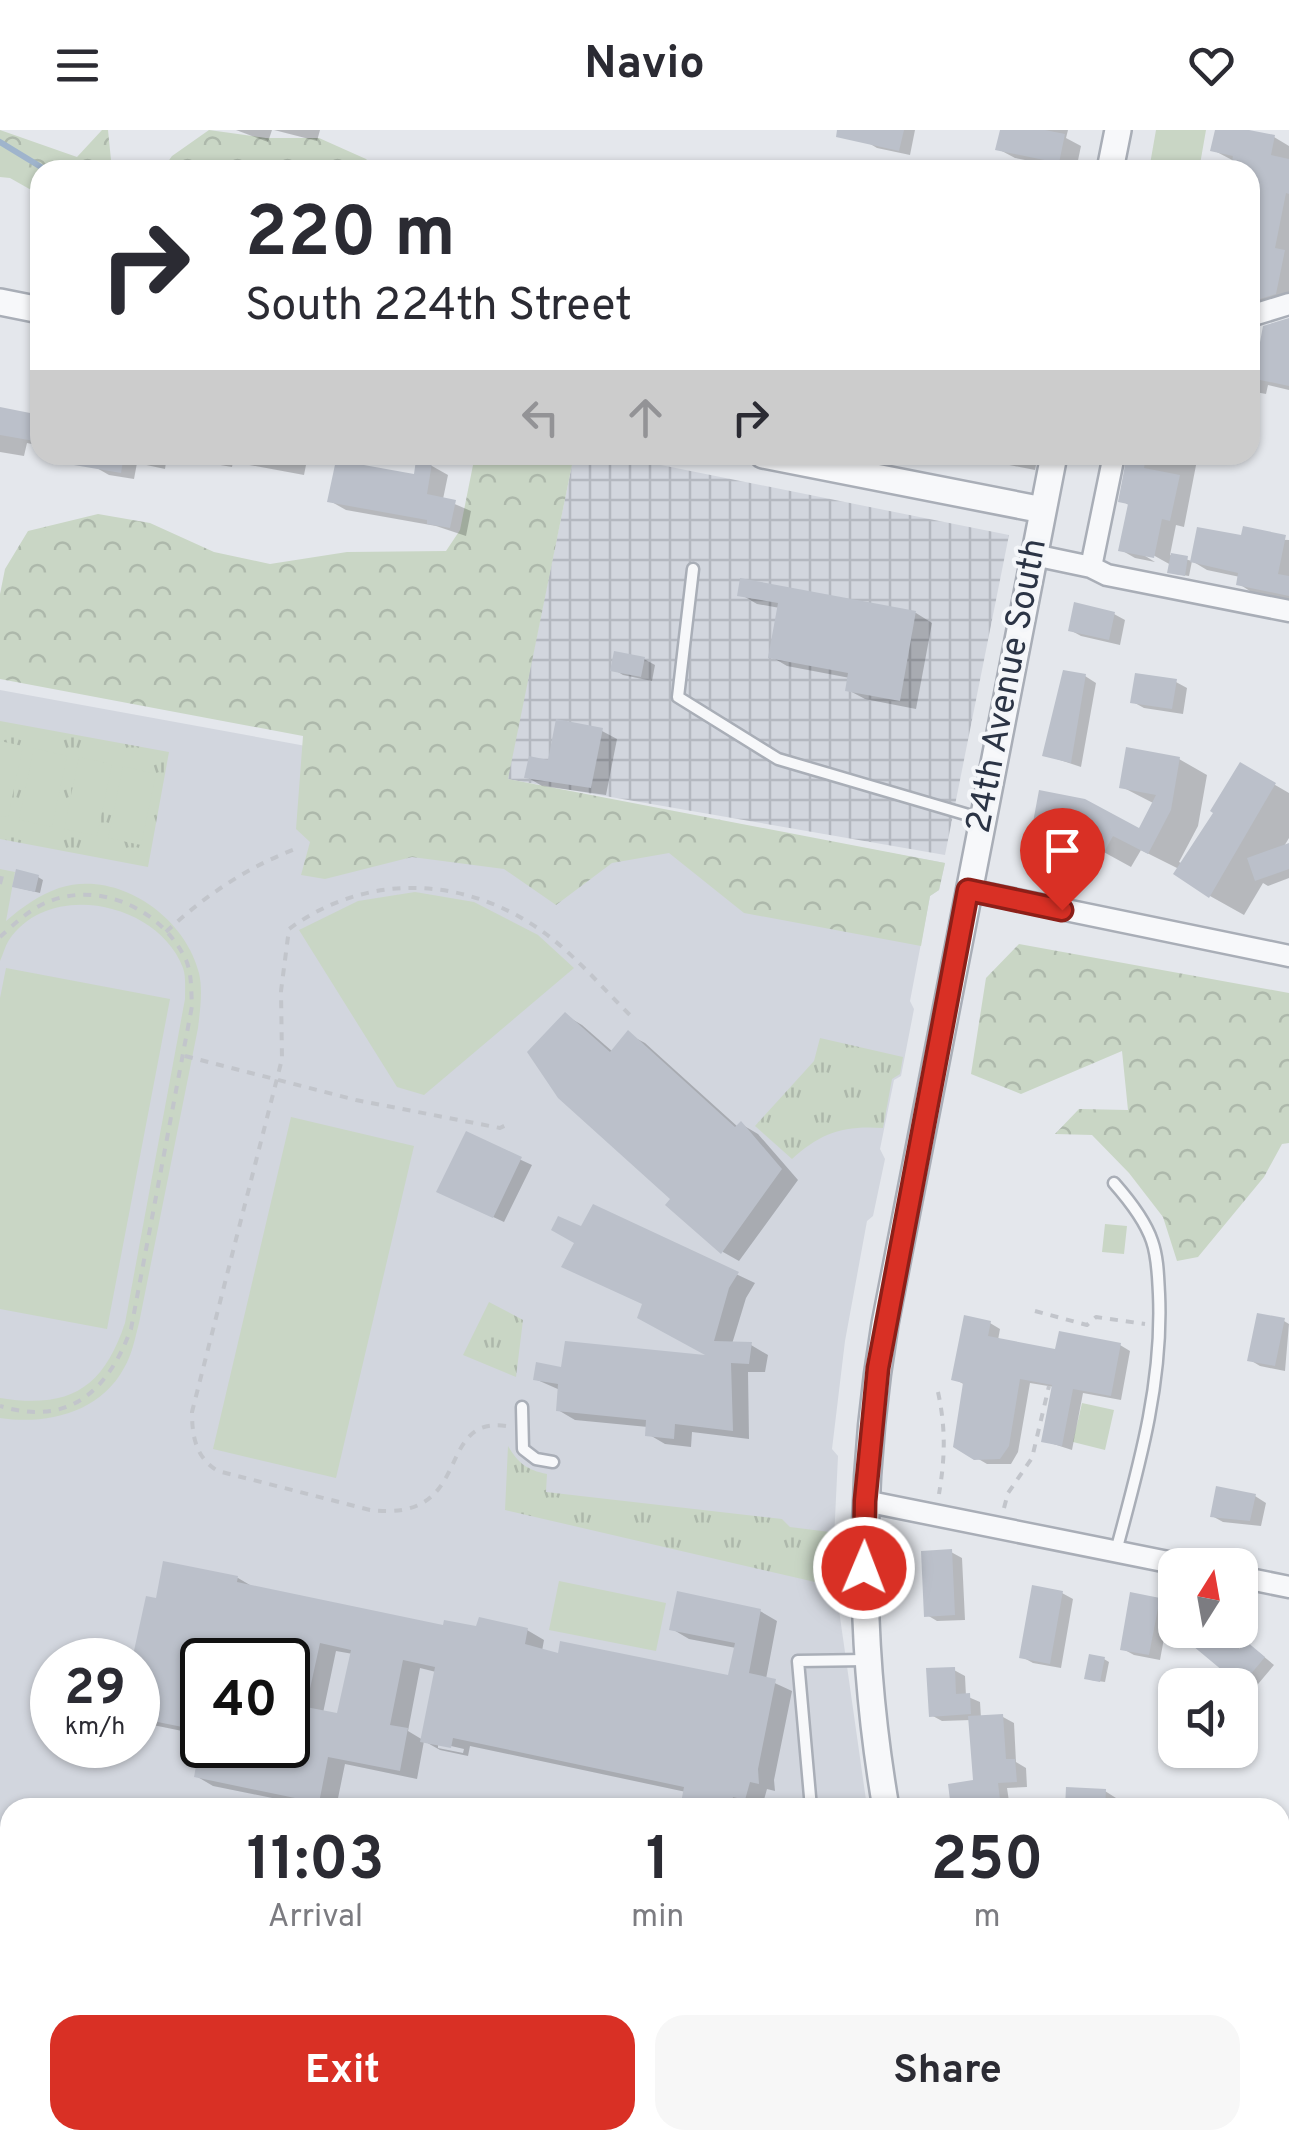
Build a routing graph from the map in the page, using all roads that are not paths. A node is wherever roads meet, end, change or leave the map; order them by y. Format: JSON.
{"nodes":[{"id":1,"x":1118,"y":130,"type":"edge"},
{"id":2,"x":1112,"y":160,"type":"edge"},
{"id":3,"x":0,"y":302,"type":"edge"},
{"id":4,"x":1289,"y":304,"type":"edge"},
{"id":5,"x":30,"y":308,"type":"edge"},
{"id":6,"x":1260,"y":313,"type":"edge"},
{"id":7,"x":814,"y":465,"type":"edge"},
{"id":8,"x":1052,"y":465,"type":"edge"},
{"id":9,"x":1112,"y":465,"type":"edge"},
{"id":10,"x":1043,"y":510,"type":"junction"},
{"id":11,"x":1034,"y":556,"type":"junction"},
{"id":12,"x":1091,"y":567,"type":"junction"},
{"id":13,"x":693,"y":569,"type":"dead end"},
{"id":14,"x":1289,"y":611,"type":"edge"},
{"id":15,"x":983,"y":819,"type":"junction"},
{"id":16,"x":968,"y":890,"type":"junction"},
{"id":17,"x":1289,"y":956,"type":"edge"},
{"id":18,"x":1114,"y":1184,"type":"dead end"},
{"id":19,"x":522,"y":1408,"type":"dead end"},
{"id":20,"x":553,"y":1462,"type":"dead end"},
{"id":21,"x":865,"y":1501,"type":"junction"},
{"id":22,"x":1116,"y":1551,"type":"junction"},
{"id":23,"x":1158,"y":1560,"type":"edge"},
{"id":24,"x":1258,"y":1581,"type":"edge"},
{"id":25,"x":1289,"y":1587,"type":"edge"},
{"id":26,"x":867,"y":1660,"type":"junction"},
{"id":27,"x":810,"y":1798,"type":"edge"},
{"id":28,"x":885,"y":1798,"type":"edge"}],
"edges":[{"from":1,"to":2,"type":"street"},
{"from":3,"to":5,"type":"street"},
{"from":4,"to":6,"type":"street"},
{"from":7,"to":10,"type":"street"},
{"from":8,"to":10,"type":"street","name":"24th Avenue South"},
{"from":9,"to":12,"type":"street"},
{"from":10,"to":11,"type":"street","name":"24th Avenue South"},
{"from":11,"to":12,"type":"street"},
{"from":11,"to":15,"type":"street","name":"24th Avenue South"},
{"from":12,"to":14,"type":"street"},
{"from":13,"to":15,"type":"lane"},
{"from":15,"to":16,"type":"street","name":"24th Avenue South"},
{"from":16,"to":17,"type":"street"},
{"from":16,"to":21,"type":"street","name":"24th Avenue South"},
{"from":18,"to":22,"type":"lane"},
{"from":19,"to":20,"type":"lane"},
{"from":21,"to":22,"type":"street"},
{"from":21,"to":26,"type":"street","name":"24th Avenue South"},
{"from":22,"to":23,"type":"street"},
{"from":24,"to":25,"type":"street"},
{"from":26,"to":27,"type":"lane"},
{"from":26,"to":28,"type":"street","name":"24th Avenue South"}]}
